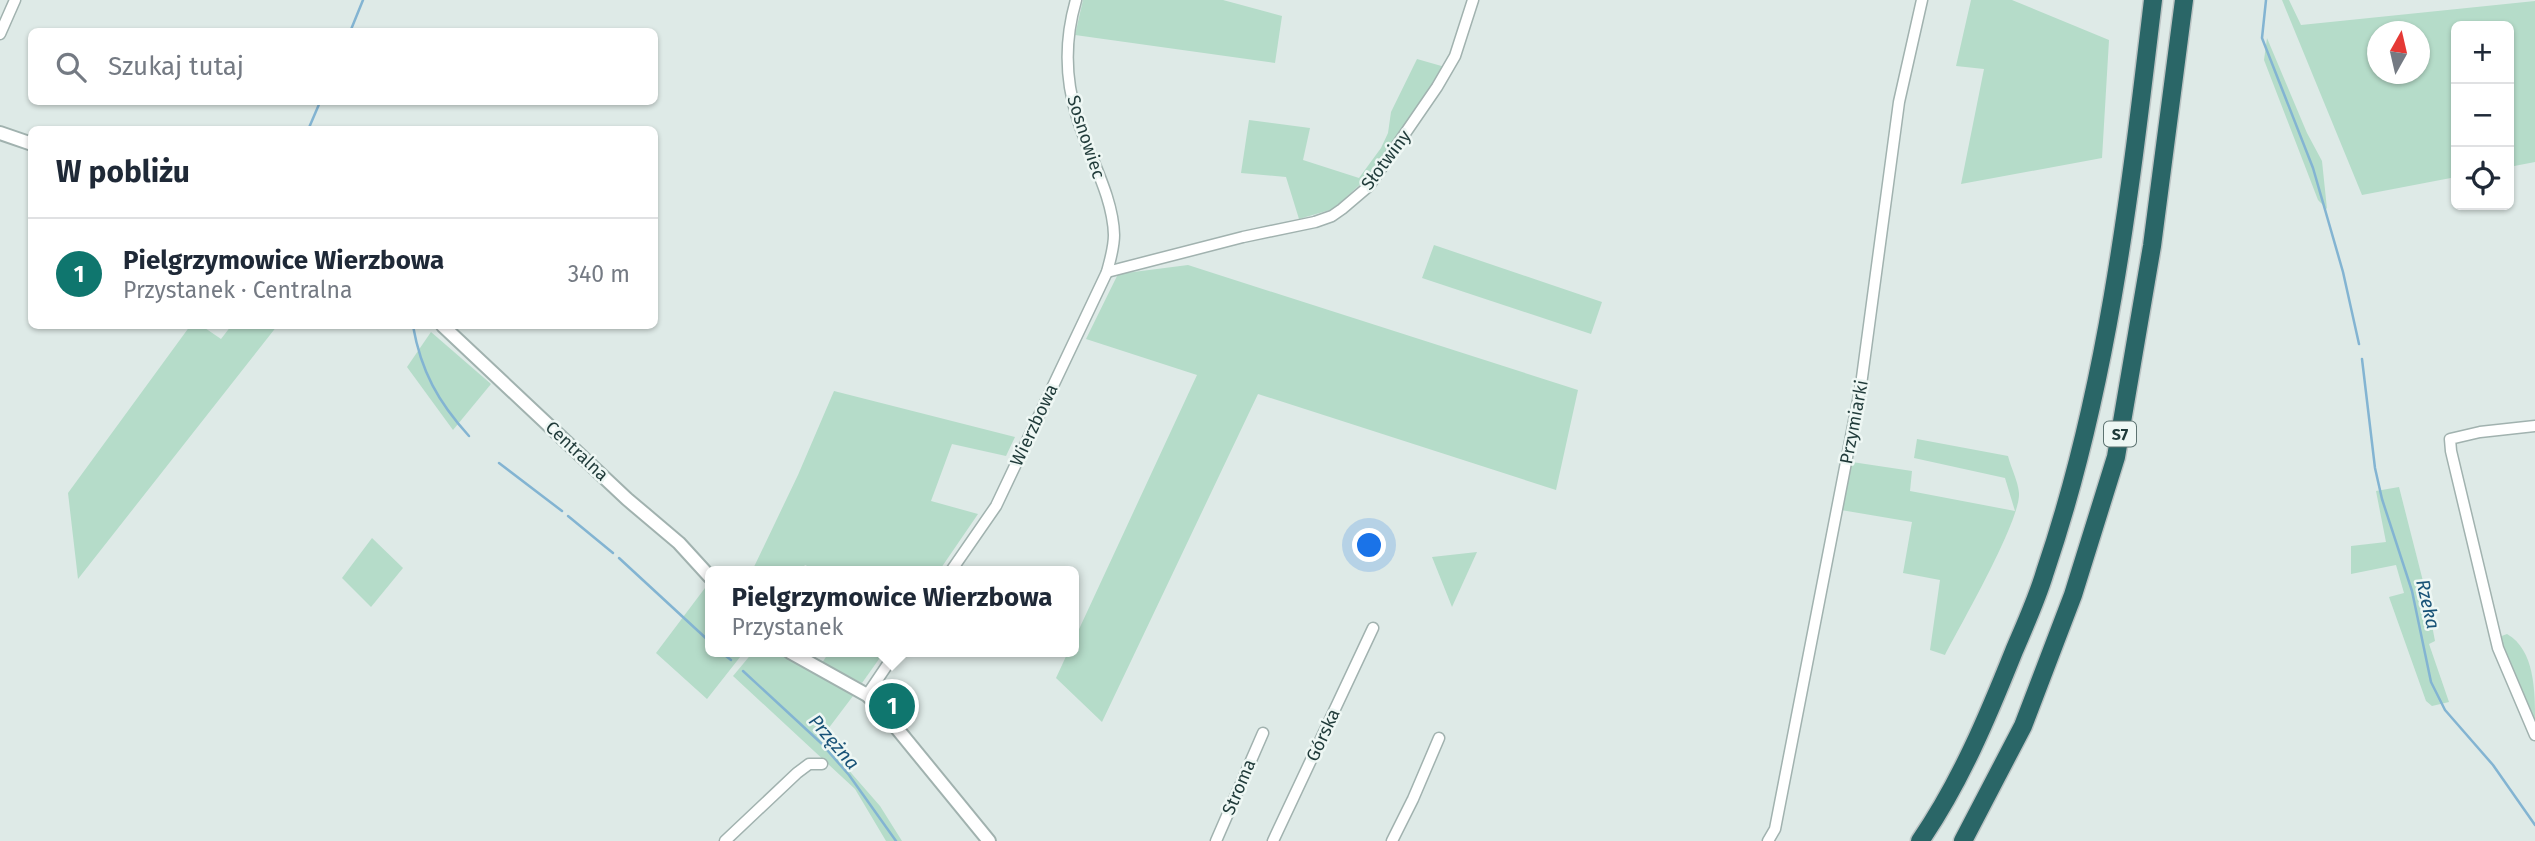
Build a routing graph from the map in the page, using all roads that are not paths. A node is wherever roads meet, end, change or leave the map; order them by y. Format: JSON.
{"nodes":[{"id":1,"x":15,"y":0,"type":"edge"},
{"id":2,"x":1076,"y":0,"type":"edge"},
{"id":3,"x":1473,"y":0,"type":"edge"},
{"id":4,"x":1922,"y":0,"type":"edge"},
{"id":5,"x":2153,"y":0,"type":"edge"},
{"id":6,"x":2184,"y":0,"type":"edge"},
{"id":7,"x":0,"y":34,"type":"edge"},
{"id":8,"x":0,"y":133,"type":"edge"},
{"id":9,"x":28,"y":143,"type":"edge"},
{"id":10,"x":1107,"y":272,"type":"junction"},
{"id":11,"x":446,"y":329,"type":"edge"},
{"id":12,"x":2535,"y":426,"type":"edge"},
{"id":13,"x":954,"y":566,"type":"edge"},
{"id":14,"x":705,"y":571,"type":"edge"},
{"id":15,"x":1373,"y":628,"type":"dead end"},
{"id":16,"x":797,"y":657,"type":"edge"},
{"id":17,"x":893,"y":657,"type":"edge"},
{"id":18,"x":867,"y":695,"type":"junction"},
{"id":19,"x":1263,"y":733,"type":"dead end"},
{"id":20,"x":2535,"y":734,"type":"edge"},
{"id":21,"x":1439,"y":738,"type":"dead end"},
{"id":22,"x":822,"y":764,"type":"dead end"},
{"id":23,"x":725,"y":841,"type":"edge"},
{"id":24,"x":989,"y":841,"type":"edge"},
{"id":25,"x":1216,"y":841,"type":"edge"},
{"id":26,"x":1273,"y":841,"type":"edge"},
{"id":27,"x":1392,"y":841,"type":"edge"},
{"id":28,"x":1768,"y":841,"type":"edge"},
{"id":29,"x":1920,"y":841,"type":"edge"},
{"id":30,"x":1963,"y":841,"type":"edge"}],
"edges":[{"from":1,"to":7,"type":"street"},
{"from":2,"to":10,"type":"street","name":"Sosnowiec"},
{"from":3,"to":10,"type":"street","name":"Słotwiny"},
{"from":4,"to":28,"type":"street","name":"Przymiarki"},
{"from":5,"to":29,"type":"highway","number":"S7"},
{"from":6,"to":30,"type":"highway","number":"S7"},
{"from":8,"to":9,"type":"street"},
{"from":10,"to":13,"type":"street","name":"Wierzbowa"},
{"from":11,"to":14,"type":"street","name":"Centralna"},
{"from":12,"to":20,"type":"street"},
{"from":15,"to":26,"type":"street","name":"Górska"},
{"from":16,"to":18,"type":"street"},
{"from":17,"to":18,"type":"street"},
{"from":18,"to":24,"type":"street"},
{"from":19,"to":25,"type":"street","name":"Stroma"},
{"from":21,"to":27,"type":"street"},
{"from":22,"to":23,"type":"street"}]}
